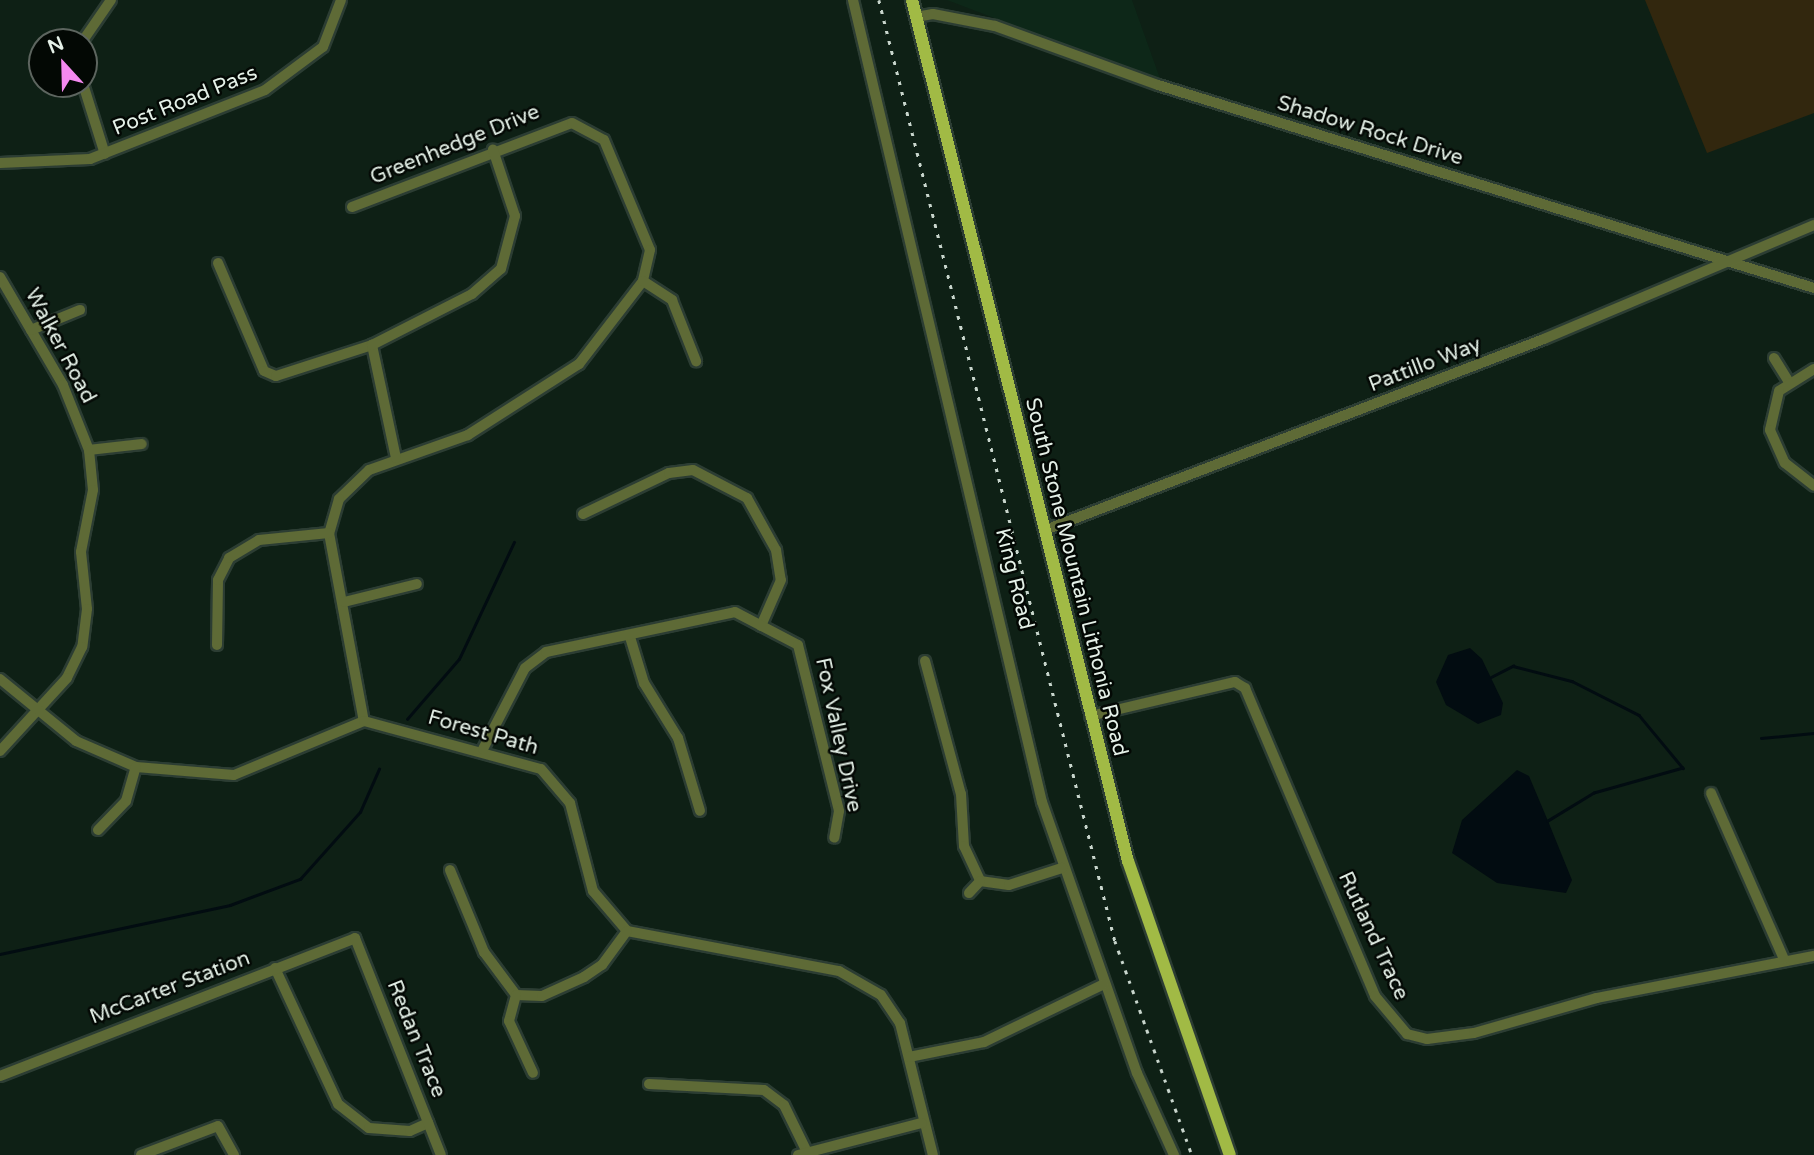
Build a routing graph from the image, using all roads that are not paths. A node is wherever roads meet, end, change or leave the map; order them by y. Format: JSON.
{"nodes":[{"id":1,"x":111,"y":0,"type":"edge"},
{"id":2,"x":341,"y":0,"type":"edge"},
{"id":3,"x":853,"y":0,"type":"edge"},
{"id":4,"x":912,"y":0,"type":"edge"},
{"id":5,"x":916,"y":17,"type":"junction"},
{"id":6,"x":92,"y":28,"type":"edge"},
{"id":7,"x":88,"y":98,"type":"edge"},
{"id":8,"x":493,"y":150,"type":"junction"},
{"id":9,"x":106,"y":154,"type":"junction"},
{"id":10,"x":0,"y":163,"type":"edge"},
{"id":11,"x":352,"y":207,"type":"dead end"},
{"id":12,"x":1814,"y":225,"type":"edge"},
{"id":13,"x":1725,"y":262,"type":"junction"},
{"id":14,"x":218,"y":264,"type":"dead end"},
{"id":15,"x":0,"y":277,"type":"edge"},
{"id":16,"x":643,"y":281,"type":"junction"},
{"id":17,"x":1814,"y":288,"type":"edge"},
{"id":18,"x":80,"y":310,"type":"dead end"},
{"id":19,"x":31,"y":330,"type":"junction"},
{"id":20,"x":372,"y":345,"type":"junction"},
{"id":21,"x":1774,"y":358,"type":"dead end"},
{"id":22,"x":696,"y":362,"type":"dead end"},
{"id":23,"x":1814,"y":369,"type":"edge"},
{"id":24,"x":1788,"y":380,"type":"junction"},
{"id":25,"x":142,"y":444,"type":"dead end"},
{"id":26,"x":89,"y":450,"type":"junction"},
{"id":27,"x":396,"y":458,"type":"junction"},
{"id":28,"x":1814,"y":486,"type":"edge"},
{"id":29,"x":583,"y":514,"type":"dead end"},
{"id":30,"x":1045,"y":530,"type":"junction"},
{"id":31,"x":329,"y":533,"type":"junction"},
{"id":32,"x":417,"y":584,"type":"dead end"},
{"id":33,"x":344,"y":602,"type":"junction"},
{"id":34,"x":761,"y":626,"type":"junction"},
{"id":35,"x":630,"y":637,"type":"junction"},
{"id":36,"x":216,"y":645,"type":"dead end"},
{"id":37,"x":925,"y":661,"type":"dead end"},
{"id":38,"x":0,"y":679,"type":"edge"},
{"id":39,"x":39,"y":712,"type":"junction"},
{"id":40,"x":1090,"y":716,"type":"junction"},
{"id":41,"x":364,"y":721,"type":"junction"},
{"id":42,"x":483,"y":749,"type":"junction"},
{"id":43,"x":0,"y":751,"type":"edge"},
{"id":44,"x":136,"y":767,"type":"junction"},
{"id":45,"x":1711,"y":793,"type":"dead end"},
{"id":46,"x":700,"y":811,"type":"dead end"},
{"id":47,"x":97,"y":830,"type":"dead end"},
{"id":48,"x":834,"y":838,"type":"dead end"},
{"id":49,"x":1062,"y":868,"type":"junction"},
{"id":50,"x":450,"y":870,"type":"dead end"},
{"id":51,"x":980,"y":881,"type":"junction"},
{"id":52,"x":969,"y":893,"type":"dead end"},
{"id":53,"x":627,"y":931,"type":"junction"},
{"id":54,"x":355,"y":938,"type":"joint"},
{"id":55,"x":1814,"y":956,"type":"edge"},
{"id":56,"x":1784,"y":958,"type":"junction"},
{"id":57,"x":275,"y":968,"type":"junction"},
{"id":58,"x":1104,"y":984,"type":"junction"},
{"id":59,"x":516,"y":995,"type":"junction"},
{"id":60,"x":909,"y":1057,"type":"junction"},
{"id":61,"x":533,"y":1073,"type":"dead end"},
{"id":62,"x":0,"y":1076,"type":"edge"},
{"id":63,"x":649,"y":1084,"type":"dead end"},
{"id":64,"x":922,"y":1122,"type":"junction"},
{"id":65,"x":428,"y":1123,"type":"junction"},
{"id":66,"x":803,"y":1153,"type":"edge"},
{"id":67,"x":141,"y":1155,"type":"edge"},
{"id":68,"x":234,"y":1155,"type":"edge"},
{"id":69,"x":441,"y":1155,"type":"edge"},
{"id":70,"x":933,"y":1155,"type":"edge"},
{"id":71,"x":1174,"y":1155,"type":"edge"},
{"id":72,"x":1230,"y":1155,"type":"edge"}],
"edges":[{"from":1,"to":6,"type":"street"},
{"from":2,"to":9,"type":"street","name":"Post Road Pass"},
{"from":3,"to":49,"type":"street","name":"King Road"},
{"from":4,"to":5,"type":"main road","name":"South Stone Mountain Lithonia Road"},
{"from":5,"to":13,"type":"street","name":"Shadow Rock Drive"},
{"from":5,"to":30,"type":"main road","name":"South Stone Mountain Lithonia Road"},
{"from":7,"to":9,"type":"street"},
{"from":8,"to":11,"type":"street","name":"Greenhedge Drive"},
{"from":8,"to":16,"type":"street","name":"Greenhedge Drive"},
{"from":8,"to":20,"type":"street"},
{"from":9,"to":10,"type":"street","name":"Post Road Pass"},
{"from":12,"to":13,"type":"street","name":"Pattillo Way"},
{"from":13,"to":17,"type":"street","name":"Shadow Rock Drive"},
{"from":13,"to":30,"type":"street","name":"Pattillo Way"},
{"from":14,"to":20,"type":"street"},
{"from":15,"to":19,"type":"street","name":"Walker Road"},
{"from":16,"to":22,"type":"street"},
{"from":16,"to":27,"type":"street","name":"Greenhedge Drive"},
{"from":18,"to":19,"type":"street"},
{"from":19,"to":26,"type":"street","name":"Walker Road"},
{"from":20,"to":27,"type":"street"},
{"from":21,"to":24,"type":"street"},
{"from":23,"to":24,"type":"street"},
{"from":24,"to":28,"type":"street"},
{"from":25,"to":26,"type":"street"},
{"from":26,"to":39,"type":"street","name":"Walker Road"},
{"from":27,"to":31,"type":"street","name":"Greenhedge Drive"},
{"from":29,"to":34,"type":"street"},
{"from":30,"to":40,"type":"main road","name":"South Stone Mountain Lithonia Road"},
{"from":31,"to":33,"type":"street"},
{"from":31,"to":36,"type":"street"},
{"from":32,"to":33,"type":"street"},
{"from":33,"to":41,"type":"street"},
{"from":34,"to":35,"type":"street","name":"Fox Valley Drive"},
{"from":34,"to":48,"type":"street","name":"Fox Valley Drive"},
{"from":35,"to":42,"type":"street","name":"Fox Valley Drive"},
{"from":35,"to":46,"type":"street"},
{"from":37,"to":51,"type":"street"},
{"from":38,"to":39,"type":"street"},
{"from":39,"to":43,"type":"street","name":"Walker Road"},
{"from":39,"to":44,"type":"street"},
{"from":40,"to":56,"type":"street","name":"Rutland Trace"},
{"from":40,"to":72,"type":"main road","name":"South Stone Mountain Lithonia Road"},
{"from":41,"to":42,"type":"street","name":"Forest Path"},
{"from":41,"to":44,"type":"street"},
{"from":42,"to":53,"type":"street","name":"Forest Path"},
{"from":44,"to":47,"type":"street"},
{"from":45,"to":56,"type":"street"},
{"from":49,"to":51,"type":"street"},
{"from":49,"to":58,"type":"street","name":"King Road"},
{"from":50,"to":59,"type":"street"},
{"from":51,"to":52,"type":"street"},
{"from":53,"to":59,"type":"street"},
{"from":53,"to":60,"type":"street"},
{"from":54,"to":57,"type":"street","name":"McCarter Station"},
{"from":54,"to":65,"type":"street","name":"Redan Trace"},
{"from":55,"to":56,"type":"street","name":"Rutland Trace"},
{"from":57,"to":62,"type":"street","name":"McCarter Station"},
{"from":57,"to":65,"type":"street"},
{"from":58,"to":60,"type":"street"},
{"from":58,"to":71,"type":"street","name":"King Road"},
{"from":59,"to":61,"type":"street"},
{"from":60,"to":64,"type":"street"},
{"from":63,"to":66,"type":"street"},
{"from":64,"to":66,"type":"street"},
{"from":64,"to":70,"type":"street"},
{"from":65,"to":69,"type":"street","name":"Redan Trace"},
{"from":67,"to":68,"type":"street"}]}
